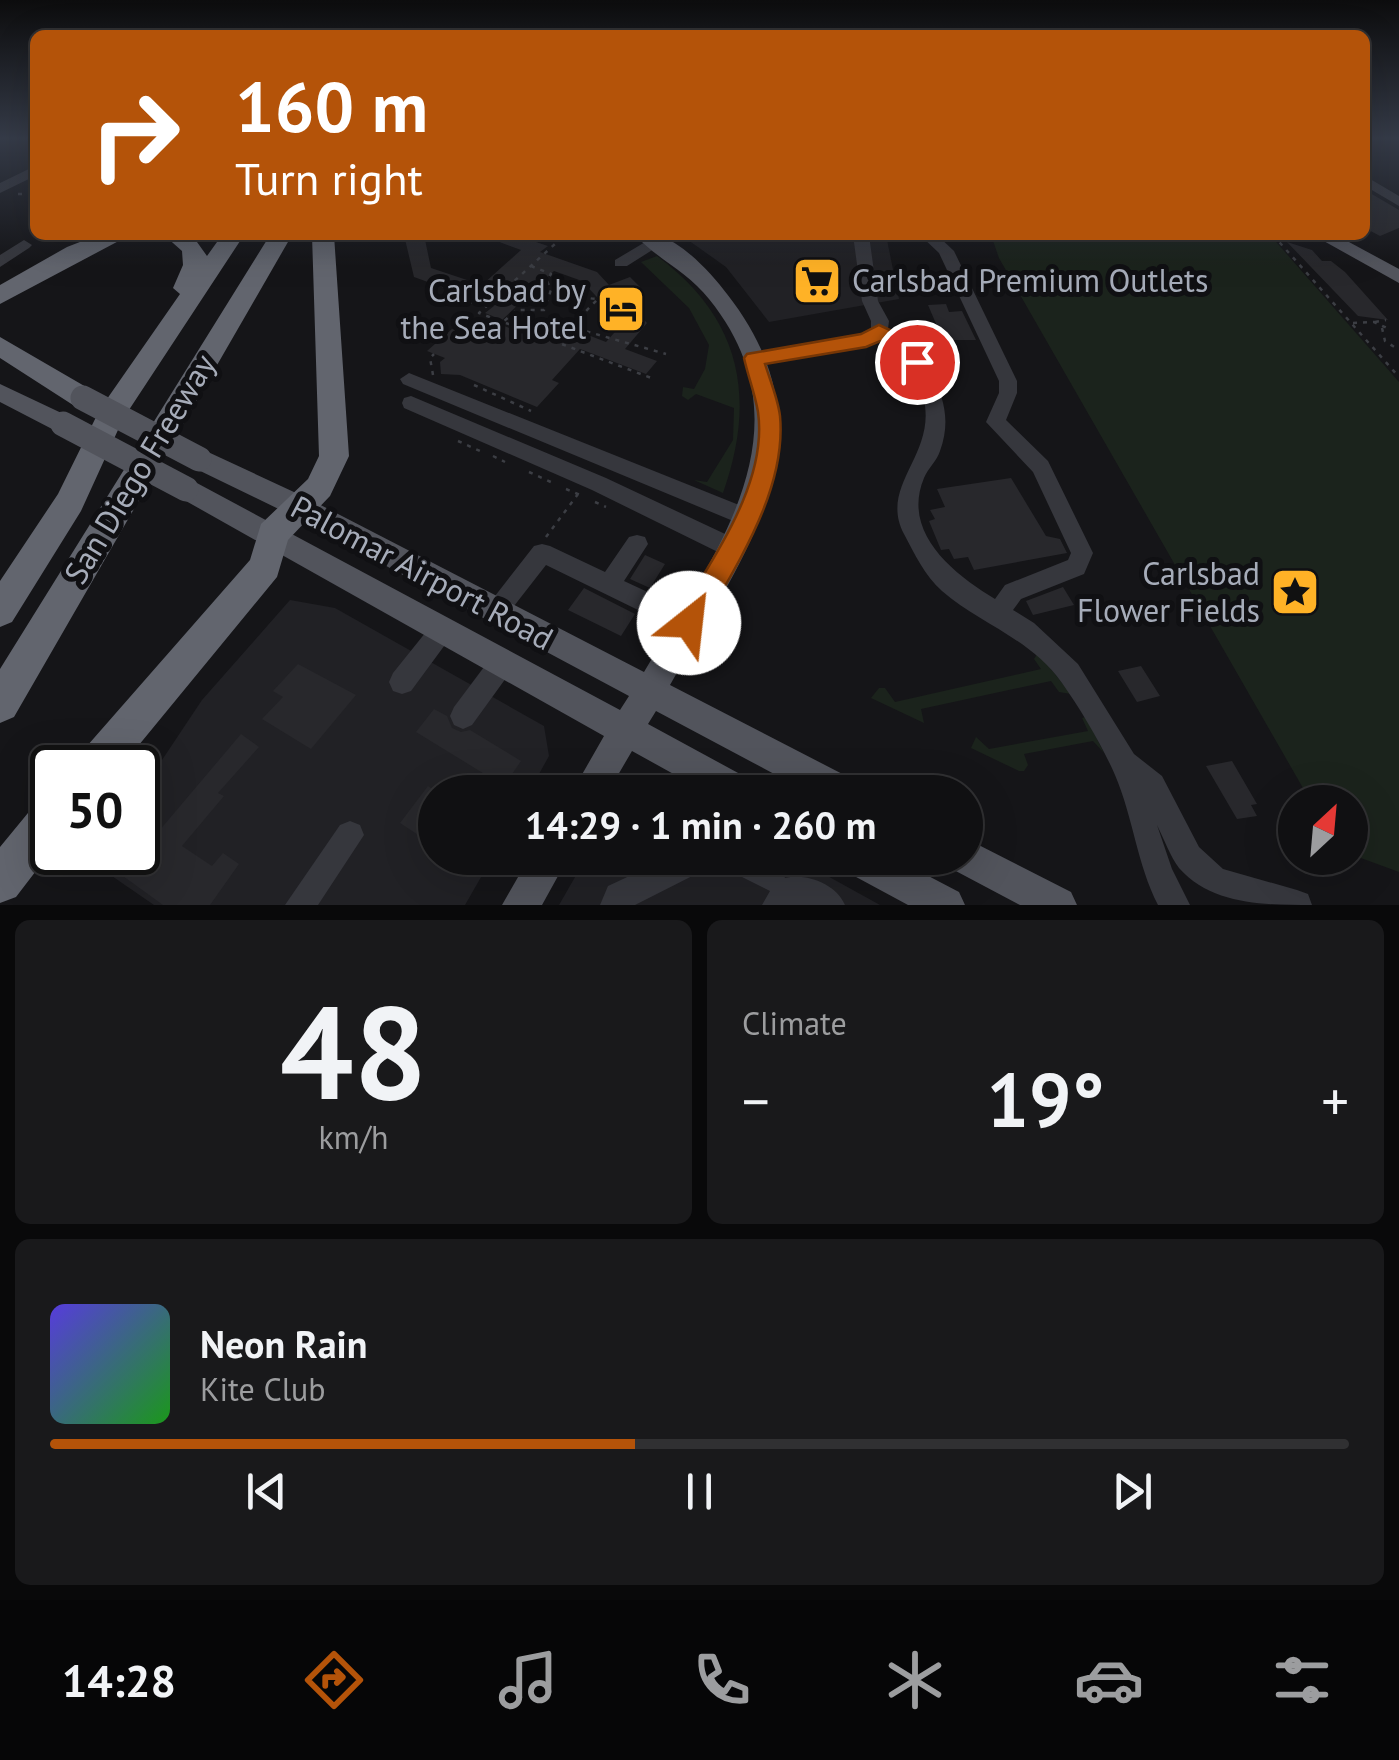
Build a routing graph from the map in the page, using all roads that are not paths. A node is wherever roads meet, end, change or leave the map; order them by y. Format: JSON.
{"nodes":[{"id":1,"x":30,"y":183,"type":"edge"},
{"id":2,"x":1370,"y":183,"type":"edge"},
{"id":3,"x":0,"y":199,"type":"edge"},
{"id":4,"x":1399,"y":202,"type":"edge"},
{"id":5,"x":75,"y":240,"type":"edge"},
{"id":6,"x":107,"y":240,"type":"edge"},
{"id":7,"x":185,"y":240,"type":"edge"},
{"id":8,"x":230,"y":240,"type":"edge"},
{"id":9,"x":278,"y":240,"type":"edge"},
{"id":10,"x":323,"y":240,"type":"edge"},
{"id":11,"x":648,"y":240,"type":"edge"},
{"id":12,"x":657,"y":240,"type":"edge"},
{"id":13,"x":862,"y":240,"type":"edge"},
{"id":14,"x":933,"y":240,"type":"edge"},
{"id":15,"x":1331,"y":240,"type":"edge"},
{"id":16,"x":1350,"y":240,"type":"edge"},
{"id":17,"x":24,"y":246,"type":"dead end"},
{"id":18,"x":616,"y":259,"type":"dead end"},
{"id":19,"x":0,"y":262,"type":"edge"},
{"id":20,"x":1399,"y":266,"type":"edge"},
{"id":21,"x":1399,"y":277,"type":"edge"},
{"id":22,"x":0,"y":282,"type":"edge"},
{"id":23,"x":0,"y":296,"type":"edge"},
{"id":24,"x":879,"y":332,"type":"junction"},
{"id":25,"x":0,"y":346,"type":"edge"},
{"id":26,"x":0,"y":355,"type":"edge"},
{"id":27,"x":754,"y":358,"type":"junction"},
{"id":28,"x":143,"y":367,"type":"junction"},
{"id":29,"x":408,"y":379,"type":"dead end"},
{"id":30,"x":0,"y":392,"type":"edge"},
{"id":31,"x":79,"y":396,"type":"junction"},
{"id":32,"x":412,"y":403,"type":"dead end"},
{"id":33,"x":746,"y":517,"type":"junction"},
{"id":34,"x":286,"y":521,"type":"junction"},
{"id":35,"x":636,"y":544,"type":"dead end"},
{"id":36,"x":732,"y":548,"type":"junction"},
{"id":37,"x":609,"y":585,"type":"junction"},
{"id":38,"x":0,"y":611,"type":"edge"},
{"id":39,"x":496,"y":612,"type":"junction"},
{"id":40,"x":998,"y":613,"type":"junction"},
{"id":41,"x":689,"y":623,"type":"junction"},
{"id":42,"x":442,"y":630,"type":"junction"},
{"id":43,"x":502,"y":664,"type":"junction"},
{"id":44,"x":402,"y":682,"type":"dead end"},
{"id":45,"x":649,"y":692,"type":"junction"},
{"id":46,"x":0,"y":704,"type":"edge"},
{"id":47,"x":463,"y":716,"type":"dead end"},
{"id":48,"x":626,"y":731,"type":"junction"},
{"id":49,"x":114,"y":745,"type":"edge"},
{"id":50,"x":1124,"y":764,"type":"junction"},
{"id":51,"x":599,"y":775,"type":"edge"},
{"id":52,"x":707,"y":775,"type":"edge"},
{"id":53,"x":809,"y":775,"type":"edge"},
{"id":54,"x":350,"y":835,"type":"dead end"},
{"id":55,"x":30,"y":844,"type":"edge"},
{"id":56,"x":983,"y":865,"type":"edge"},
{"id":57,"x":532,"y":875,"type":"edge"},
{"id":58,"x":663,"y":875,"type":"edge"},
{"id":59,"x":755,"y":875,"type":"edge"},
{"id":60,"x":890,"y":875,"type":"edge"},
{"id":61,"x":0,"y":881,"type":"edge"},
{"id":62,"x":774,"y":891,"type":"edge"},
{"id":63,"x":300,"y":905,"type":"edge"},
{"id":64,"x":522,"y":905,"type":"edge"},
{"id":65,"x":615,"y":905,"type":"edge"},
{"id":66,"x":830,"y":905,"type":"edge"},
{"id":67,"x":946,"y":905,"type":"edge"},
{"id":68,"x":1058,"y":905,"type":"edge"},
{"id":69,"x":1175,"y":905,"type":"edge"},
{"id":70,"x":1298,"y":905,"type":"edge"}],
"edges":[{"from":1,"to":3,"type":"street"},
{"from":2,"to":4,"type":"street"},
{"from":5,"to":22,"type":"highway"},
{"from":6,"to":23,"type":"highway"},
{"from":7,"to":28,"type":"highway"},
{"from":8,"to":28,"type":"highway","name":"San Diego Freeway"},
{"from":9,"to":46,"type":"highway","name":"San Diego Freeway"},
{"from":10,"to":34,"type":"highway"},
{"from":11,"to":18,"type":"street"},
{"from":12,"to":27,"type":"main road"},
{"from":13,"to":24,"type":"street"},
{"from":14,"to":40,"type":"street"},
{"from":15,"to":21,"type":"main road"},
{"from":16,"to":20,"type":"main road"},
{"from":17,"to":19,"type":"street"},
{"from":24,"to":27,"type":"street"},
{"from":24,"to":40,"type":"street"},
{"from":25,"to":31,"type":"highway"},
{"from":26,"to":31,"type":"main road","name":"Palomar Airport Road"},
{"from":27,"to":33,"type":"main road"},
{"from":28,"to":38,"type":"highway","name":"San Diego Freeway"},
{"from":29,"to":33,"type":"street"},
{"from":30,"to":34,"type":"main road","name":"Palomar Airport Road","bridge":true},
{"from":31,"to":34,"type":"main road","name":"Palomar Airport Road","bridge":true},
{"from":32,"to":36,"type":"street"},
{"from":33,"to":36,"type":"main road"},
{"from":34,"to":39,"type":"main road","name":"Palomar Airport Road"},
{"from":34,"to":42,"type":"main road","name":"Palomar Airport Road"},
{"from":34,"to":49,"type":"highway"},
{"from":35,"to":37,"type":"street"},
{"from":36,"to":41,"type":"main road"},
{"from":37,"to":39,"type":"street"},
{"from":37,"to":41,"type":"street"},
{"from":39,"to":45,"type":"main road","name":"Palomar Airport Road"},
{"from":40,"to":50,"type":"street"},
{"from":41,"to":45,"type":"main road"},
{"from":42,"to":43,"type":"main road","name":"Palomar Airport Road"},
{"from":42,"to":44,"type":"street"},
{"from":43,"to":47,"type":"street"},
{"from":43,"to":48,"type":"main road","name":"Palomar Airport Road"},
{"from":45,"to":48,"type":"main road"},
{"from":45,"to":53,"type":"main road","name":"Palomar Airport Road"},
{"from":48,"to":51,"type":"main road"},
{"from":48,"to":52,"type":"main road","name":"Palomar Airport Road"},
{"from":50,"to":69,"type":"street"},
{"from":50,"to":70,"type":"street"},
{"from":54,"to":63,"type":"street"},
{"from":55,"to":61,"type":"highway"},
{"from":56,"to":68,"type":"main road"},
{"from":57,"to":64,"type":"main road"},
{"from":58,"to":65,"type":"street"},
{"from":59,"to":62,"type":"street"},
{"from":60,"to":67,"type":"main road"},
{"from":62,"to":66,"type":"street"}]}
